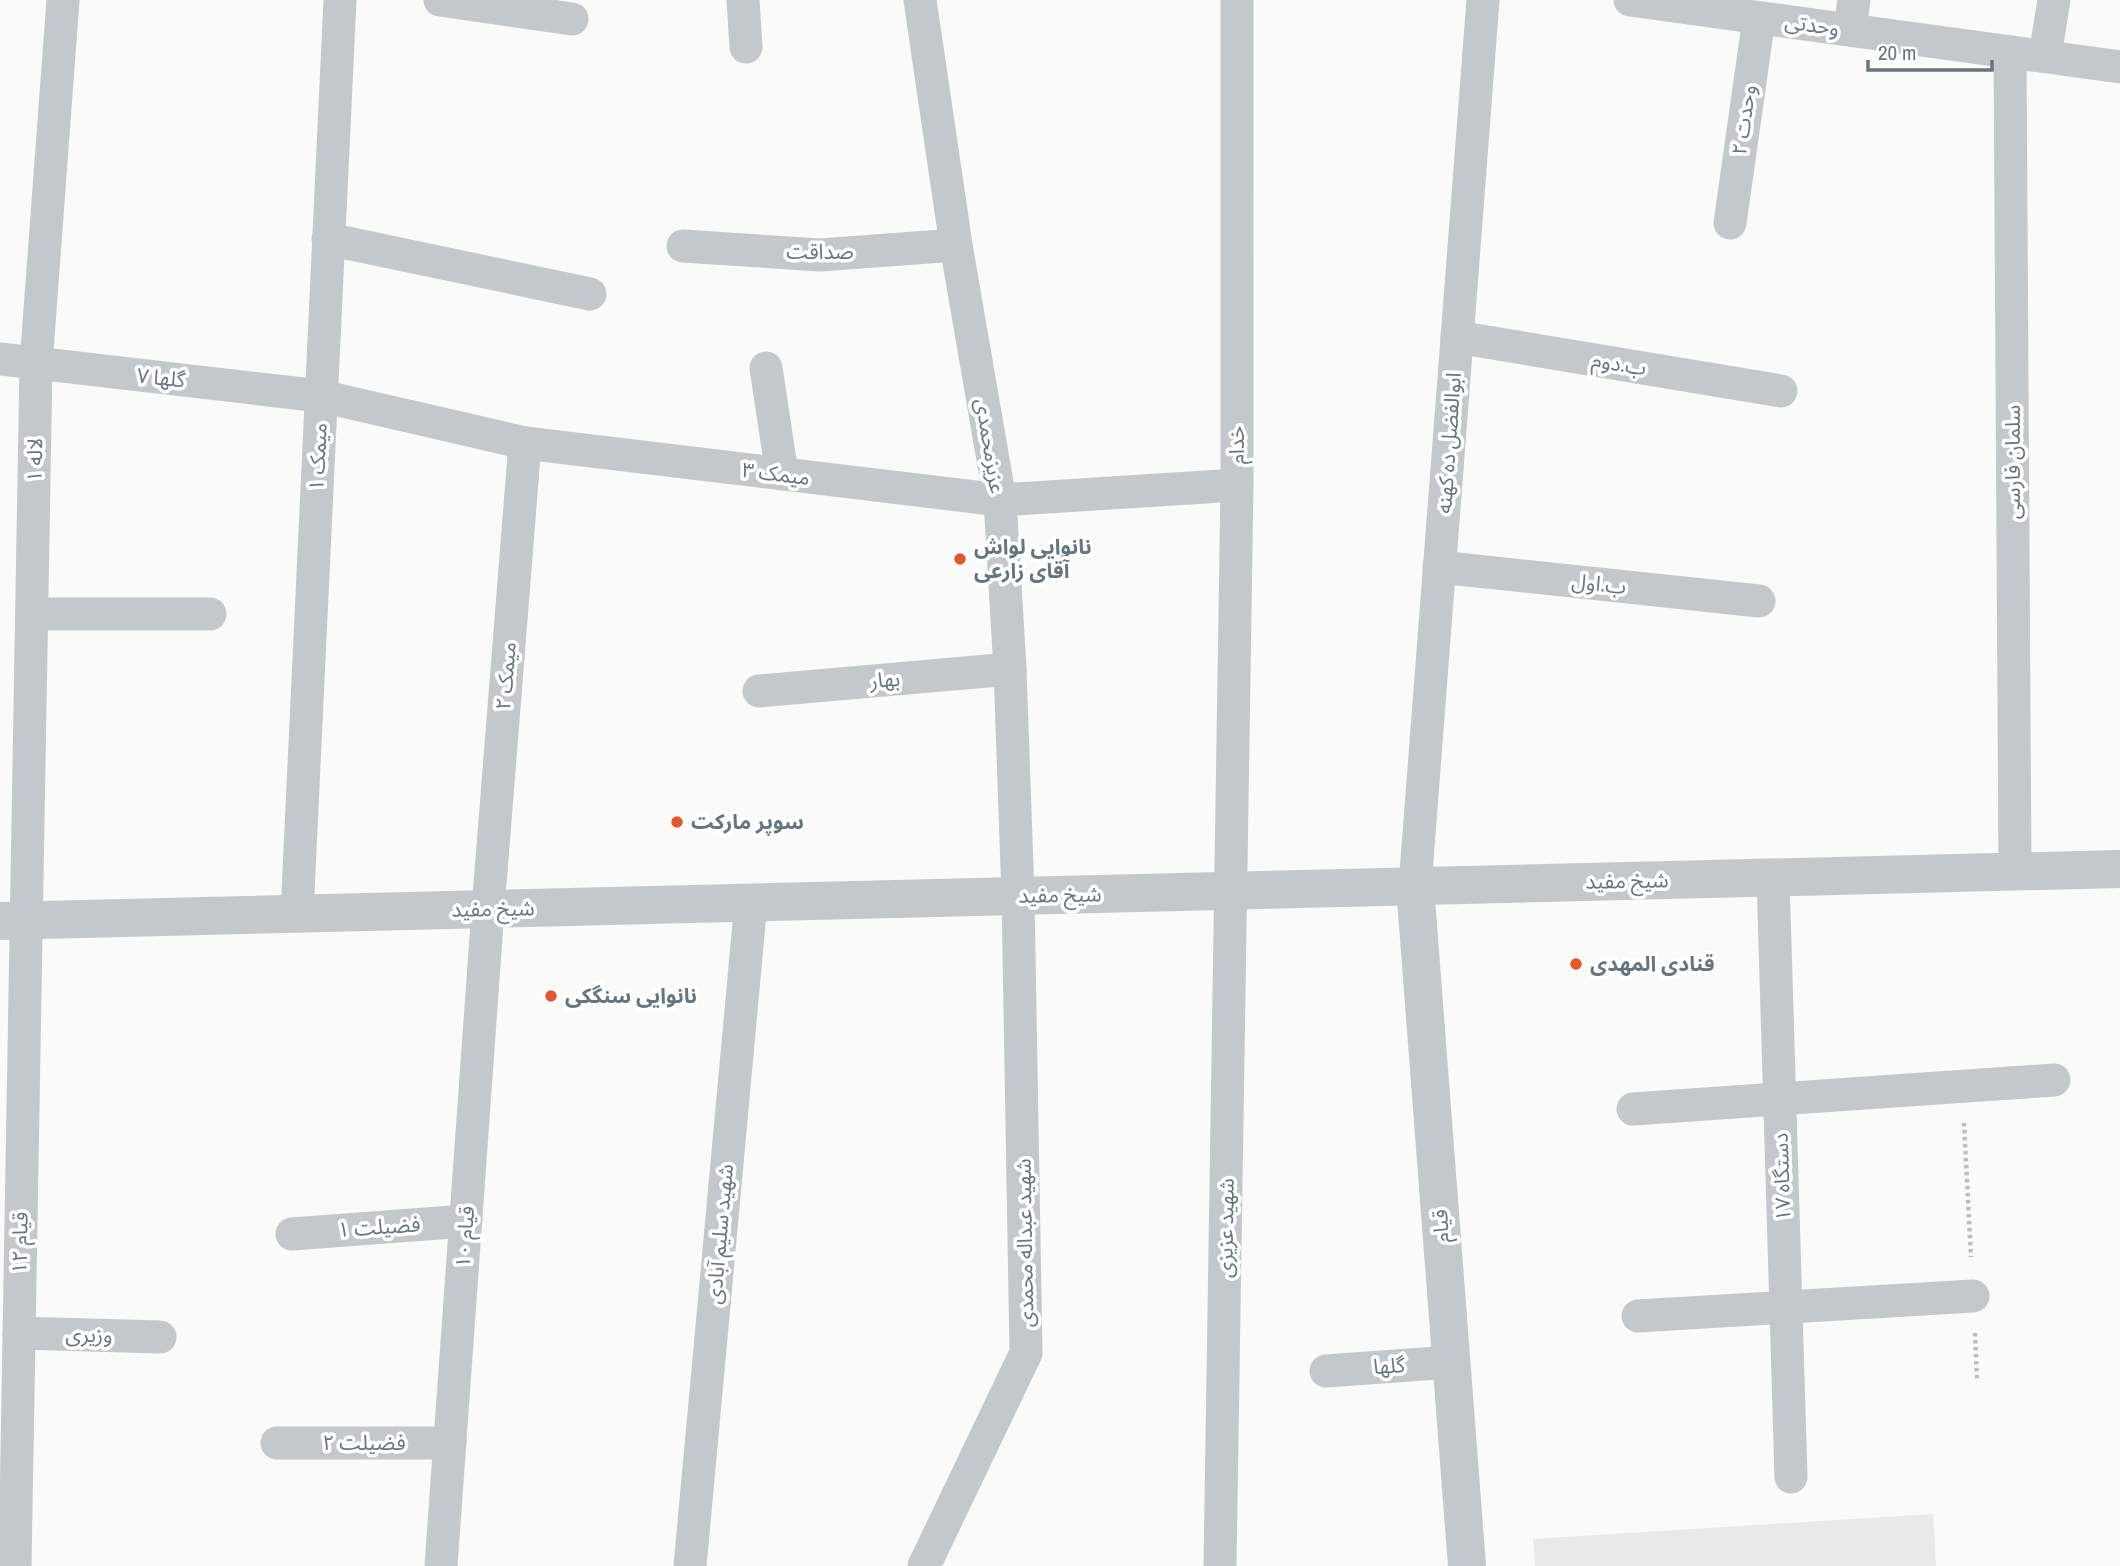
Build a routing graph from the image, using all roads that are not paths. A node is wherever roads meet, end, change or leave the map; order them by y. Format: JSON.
{"nodes":[{"id":1,"x":63,"y":0,"type":"edge"},
{"id":2,"x":340,"y":0,"type":"edge"},
{"id":3,"x":440,"y":0,"type":"edge"},
{"id":4,"x":743,"y":0,"type":"edge"},
{"id":5,"x":920,"y":0,"type":"edge"},
{"id":6,"x":1237,"y":0,"type":"edge"},
{"id":7,"x":1483,"y":0,"type":"edge"},
{"id":8,"x":2054,"y":0,"type":"edge"},
{"id":9,"x":1638,"y":1,"type":"edge"},
{"id":10,"x":1852,"y":15,"type":"edge"},
{"id":11,"x":1759,"y":18,"type":"junction"},
{"id":12,"x":572,"y":19,"type":"dead end"},
{"id":13,"x":746,"y":47,"type":"dead end"},
{"id":14,"x":2010,"y":52,"type":"junction"},
{"id":15,"x":2045,"y":56,"type":"junction"},
{"id":16,"x":2120,"y":66,"type":"edge"},
{"id":17,"x":1730,"y":223,"type":"dead end"},
{"id":18,"x":328,"y":239,"type":"junction"},
{"id":19,"x":956,"y":245,"type":"junction"},
{"id":20,"x":683,"y":246,"type":"dead end"},
{"id":21,"x":590,"y":294,"type":"dead end"},
{"id":22,"x":1457,"y":337,"type":"junction"},
{"id":23,"x":0,"y":359,"type":"edge"},
{"id":24,"x":36,"y":364,"type":"junction"},
{"id":25,"x":766,"y":368,"type":"dead end"},
{"id":26,"x":1781,"y":391,"type":"dead end"},
{"id":27,"x":321,"y":396,"type":"junction"},
{"id":28,"x":525,"y":443,"type":"junction"},
{"id":29,"x":782,"y":474,"type":"junction"},
{"id":30,"x":1237,"y":485,"type":"junction"},
{"id":31,"x":999,"y":500,"type":"junction"},
{"id":32,"x":1439,"y":567,"type":"junction"},
{"id":33,"x":1759,"y":601,"type":"dead end"},
{"id":34,"x":33,"y":614,"type":"junction"},
{"id":35,"x":210,"y":614,"type":"dead end"},
{"id":36,"x":1010,"y":668,"type":"junction"},
{"id":37,"x":759,"y":691,"type":"dead end"},
{"id":38,"x":2120,"y":869,"type":"edge"},
{"id":39,"x":2015,"y":871,"type":"junction"},
{"id":40,"x":1773,"y":877,"type":"junction"},
{"id":41,"x":1415,"y":886,"type":"junction"},
{"id":42,"x":1231,"y":891,"type":"junction"},
{"id":43,"x":1018,"y":896,"type":"junction"},
{"id":44,"x":751,"y":902,"type":"junction"},
{"id":45,"x":488,"y":909,"type":"junction"},
{"id":46,"x":297,"y":914,"type":"junction"},
{"id":47,"x":13,"y":921,"type":"edge"},
{"id":48,"x":2054,"y":1080,"type":"dead end"},
{"id":49,"x":1779,"y":1099,"type":"junction"},
{"id":50,"x":1633,"y":1109,"type":"dead end"},
{"id":51,"x":466,"y":1221,"type":"junction"},
{"id":52,"x":292,"y":1234,"type":"dead end"},
{"id":53,"x":1973,"y":1296,"type":"road end"},
{"id":54,"x":1785,"y":1307,"type":"junction"},
{"id":55,"x":1638,"y":1316,"type":"dead end"},
{"id":56,"x":19,"y":1333,"type":"junction"},
{"id":57,"x":160,"y":1337,"type":"dead end"},
{"id":58,"x":1451,"y":1362,"type":"junction"},
{"id":59,"x":1326,"y":1371,"type":"dead end"},
{"id":60,"x":277,"y":1443,"type":"dead end"},
{"id":61,"x":450,"y":1443,"type":"junction"},
{"id":62,"x":1791,"y":1477,"type":"dead end"},
{"id":63,"x":15,"y":1566,"type":"edge"},
{"id":64,"x":441,"y":1566,"type":"edge"},
{"id":65,"x":690,"y":1566,"type":"edge"},
{"id":66,"x":924,"y":1566,"type":"edge"},
{"id":67,"x":1220,"y":1566,"type":"edge"},
{"id":68,"x":1467,"y":1566,"type":"edge"}],
"edges":[{"from":1,"to":24,"type":"street","name":"لاله ۱"},
{"from":2,"to":18,"type":"street","name":"میمک ۱"},
{"from":3,"to":12,"type":"street"},
{"from":4,"to":13,"type":"street"},
{"from":5,"to":19,"type":"street","name":"عزیزمحمدی"},
{"from":6,"to":30,"type":"street","name":"خدام"},
{"from":7,"to":22,"type":"street","name":"ابوالفضل ده کهنه"},
{"from":8,"to":15,"type":"street"},
{"from":9,"to":11,"type":"street","name":"وحدتی"},
{"from":10,"to":11,"type":"street","name":"وحدتی"},
{"from":10,"to":14,"type":"street","name":"وحدتی"},
{"from":11,"to":17,"type":"street","name":"وحدت ۲"},
{"from":14,"to":15,"type":"street","name":"وحدتی"},
{"from":14,"to":39,"type":"street","name":"سلمان فارسی"},
{"from":15,"to":16,"type":"street","name":"وحدتی"},
{"from":18,"to":21,"type":"street"},
{"from":18,"to":27,"type":"street","name":"میمک ۱"},
{"from":19,"to":20,"type":"street","name":"صداقت"},
{"from":19,"to":31,"type":"street","name":"عزیزمحمدی"},
{"from":22,"to":26,"type":"street","name":"ب.دوم"},
{"from":22,"to":32,"type":"street","name":"ابوالفضل ده کهنه"},
{"from":23,"to":24,"type":"street","name":"گلها ۷"},
{"from":24,"to":27,"type":"street","name":"گلها ۷"},
{"from":24,"to":34,"type":"street","name":"لاله ۱"},
{"from":25,"to":29,"type":"street"},
{"from":27,"to":28,"type":"street","name":"میمک ۳"},
{"from":27,"to":46,"type":"street","name":"میمک ۱"},
{"from":28,"to":29,"type":"street","name":"میمک ۳"},
{"from":28,"to":45,"type":"street","name":"میمک ۲"},
{"from":29,"to":31,"type":"street","name":"میمک ۳"},
{"from":30,"to":31,"type":"street","name":"میمک ۳"},
{"from":30,"to":42,"type":"street","name":"خدام"},
{"from":31,"to":36,"type":"street","name":"عزیزمحمدی"},
{"from":32,"to":33,"type":"street","name":"ب.اول"},
{"from":32,"to":41,"type":"street","name":"ابوالفضل ده کهنه"},
{"from":34,"to":35,"type":"street"},
{"from":34,"to":47,"type":"street","name":"لاله ۱"},
{"from":36,"to":37,"type":"street","name":"بهار"},
{"from":36,"to":43,"type":"street","name":"عزیزمحمدی"},
{"from":38,"to":39,"type":"street","name":"شیخ مفید"},
{"from":39,"to":40,"type":"street","name":"شیخ مفید"},
{"from":40,"to":41,"type":"street","name":"شیخ مفید"},
{"from":40,"to":49,"type":"street","name":"۱۷ دستگاه"},
{"from":41,"to":42,"type":"street","name":"شیخ مفید"},
{"from":41,"to":58,"type":"street","name":"قیام"},
{"from":42,"to":43,"type":"street","name":"شیخ مفید"},
{"from":42,"to":67,"type":"street","name":"شهید عزیزی"},
{"from":43,"to":44,"type":"street","name":"شیخ مفید"},
{"from":43,"to":66,"type":"street","name":"شهید عبداله محمدی"},
{"from":44,"to":45,"type":"street","name":"شیخ مفید"},
{"from":44,"to":65,"type":"street","name":"شهید سلیم آبادی"},
{"from":45,"to":46,"type":"street","name":"شیخ مفید"},
{"from":45,"to":51,"type":"street","name":"قیام ۱۰"},
{"from":46,"to":47,"type":"street","name":"شیخ مفید"},
{"from":47,"to":56,"type":"street","name":"قیام ۱۲"},
{"from":48,"to":49,"type":"street"},
{"from":49,"to":50,"type":"street"},
{"from":49,"to":54,"type":"street","name":"۱۷ دستگاه"},
{"from":51,"to":52,"type":"street","name":"فضیلت ۱"},
{"from":51,"to":61,"type":"street","name":"قیام ۱۰"},
{"from":53,"to":54,"type":"street"},
{"from":54,"to":55,"type":"street"},
{"from":54,"to":62,"type":"street","name":"۱۷ دستگاه"},
{"from":56,"to":57,"type":"street","name":"وزیری"},
{"from":56,"to":63,"type":"street","name":"قیام ۱۲"},
{"from":58,"to":59,"type":"street","name":"گلها"},
{"from":58,"to":68,"type":"street","name":"قیام"},
{"from":60,"to":61,"type":"street","name":"فضیلت ۲"},
{"from":61,"to":64,"type":"street","name":"قیام ۱۰"}]}
